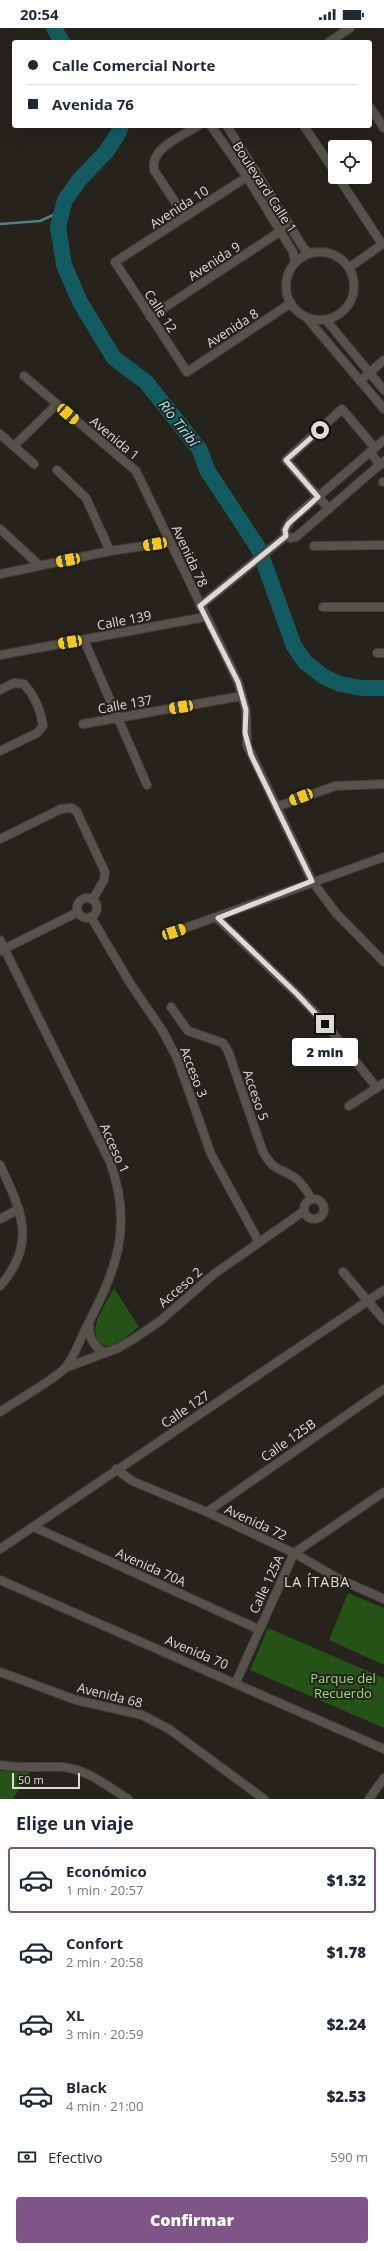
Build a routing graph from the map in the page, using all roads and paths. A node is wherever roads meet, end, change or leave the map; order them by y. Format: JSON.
{"nodes":[{"id":1,"x":350,"y":28,"type":"edge"},
{"id":2,"x":332,"y":40,"type":"edge"},
{"id":3,"x":372,"y":110,"type":"edge"},
{"id":4,"x":195,"y":128,"type":"edge"},
{"id":5,"x":212,"y":128,"type":"edge"},
{"id":6,"x":228,"y":128,"type":"edge"},
{"id":7,"x":305,"y":128,"type":"edge"},
{"id":8,"x":384,"y":128,"type":"edge"},
{"id":9,"x":328,"y":162,"type":"edge"},
{"id":10,"x":256,"y":171,"type":"junction"},
{"id":11,"x":247,"y":177,"type":"junction"},
{"id":12,"x":343,"y":184,"type":"edge"},
{"id":13,"x":185,"y":217,"type":"junction"},
{"id":14,"x":290,"y":225,"type":"junction"},
{"id":15,"x":280,"y":232,"type":"junction"},
{"id":16,"x":383,"y":244,"type":"edge"},
{"id":17,"x":309,"y":253,"type":"junction"},
{"id":18,"x":115,"y":262,"type":"joint"},
{"id":19,"x":295,"y":263,"type":"junction"},
{"id":20,"x":350,"y":267,"type":"junction"},
{"id":21,"x":291,"y":304,"type":"junction"},
{"id":22,"x":305,"y":316,"type":"junction"},
{"id":23,"x":150,"y":317,"type":"junction"},
{"id":24,"x":326,"y":320,"type":"junction"},
{"id":25,"x":384,"y":360,"type":"edge"},
{"id":26,"x":186,"y":372,"type":"joint"},
{"id":27,"x":370,"y":373,"type":"junction"},
{"id":28,"x":24,"y":376,"type":"dead end"},
{"id":29,"x":360,"y":381,"type":"junction"},
{"id":30,"x":384,"y":390,"type":"edge"},
{"id":31,"x":57,"y":404,"type":"junction"},
{"id":32,"x":384,"y":409,"type":"edge"},
{"id":33,"x":0,"y":434,"type":"edge"},
{"id":34,"x":384,"y":440,"type":"edge"},
{"id":35,"x":14,"y":446,"type":"junction"},
{"id":36,"x":373,"y":450,"type":"junction"},
{"id":37,"x":382,"y":463,"type":"edge"},
{"id":38,"x":34,"y":464,"type":"dead end"},
{"id":39,"x":56,"y":470,"type":"dead end"},
{"id":40,"x":136,"y":471,"type":"joint"},
{"id":41,"x":318,"y":497,"type":"junction"},
{"id":42,"x":328,"y":509,"type":"junction"},
{"id":43,"x":0,"y":529,"type":"edge"},
{"id":44,"x":286,"y":536,"type":"junction"},
{"id":45,"x":170,"y":542,"type":"junction"},
{"id":46,"x":384,"y":545,"type":"edge"},
{"id":47,"x":314,"y":546,"type":"dead end"},
{"id":48,"x":110,"y":551,"type":"junction"},
{"id":49,"x":39,"y":565,"type":"junction"},
{"id":50,"x":0,"y":574,"type":"edge"},
{"id":51,"x":200,"y":606,"type":"junction"},
{"id":52,"x":323,"y":607,"type":"dead end"},
{"id":53,"x":384,"y":608,"type":"edge"},
{"id":54,"x":205,"y":617,"type":"junction"},
{"id":55,"x":84,"y":640,"type":"junction"},
{"id":56,"x":0,"y":656,"type":"edge"},
{"id":57,"x":0,"y":690,"type":"edge"},
{"id":58,"x":242,"y":696,"type":"junction"},
{"id":59,"x":119,"y":718,"type":"junction"},
{"id":60,"x":83,"y":724,"type":"dead end"},
{"id":61,"x":0,"y":751,"type":"edge"},
{"id":62,"x":384,"y":784,"type":"edge"},
{"id":63,"x":147,"y":786,"type":"dead end"},
{"id":64,"x":276,"y":807,"type":"junction"},
{"id":65,"x":0,"y":839,"type":"edge"},
{"id":66,"x":384,"y":857,"type":"edge"},
{"id":67,"x":312,"y":881,"type":"junction"},
{"id":68,"x":93,"y":899,"type":"junction"},
{"id":69,"x":78,"y":912,"type":"junction"},
{"id":70,"x":91,"y":917,"type":"junction"},
{"id":71,"x":218,"y":918,"type":"junction"},
{"id":72,"x":174,"y":932,"type":"dead end"},
{"id":73,"x":0,"y":940,"type":"edge"},
{"id":74,"x":2,"y":950,"type":"edge"},
{"id":75,"x":384,"y":962,"type":"edge"},
{"id":76,"x":171,"y":1007,"type":"dead end"},
{"id":77,"x":384,"y":1083,"type":"edge"},
{"id":78,"x":377,"y":1088,"type":"junction"},
{"id":79,"x":349,"y":1106,"type":"dead end"},
{"id":80,"x":0,"y":1165,"type":"edge"},
{"id":81,"x":312,"y":1199,"type":"junction"},
{"id":82,"x":19,"y":1209,"type":"junction"},
{"id":83,"x":304,"y":1210,"type":"junction"},
{"id":84,"x":0,"y":1219,"type":"edge"},
{"id":85,"x":259,"y":1242,"type":"junction"},
{"id":86,"x":343,"y":1272,"type":"dead end"},
{"id":87,"x":0,"y":1286,"type":"edge"},
{"id":88,"x":384,"y":1290,"type":"edge"},
{"id":89,"x":369,"y":1300,"type":"junction"},
{"id":90,"x":384,"y":1320,"type":"edge"},
{"id":91,"x":89,"y":1322,"type":"junction"},
{"id":92,"x":105,"y":1353,"type":"junction"},
{"id":93,"x":65,"y":1368,"type":"junction"},
{"id":94,"x":384,"y":1389,"type":"edge"},
{"id":95,"x":0,"y":1412,"type":"edge"},
{"id":96,"x":116,"y":1469,"type":"junction"},
{"id":97,"x":384,"y":1492,"type":"edge"},
{"id":98,"x":207,"y":1512,"type":"junction"},
{"id":99,"x":34,"y":1527,"type":"junction"},
{"id":100,"x":0,"y":1549,"type":"edge"},
{"id":101,"x":294,"y":1553,"type":"junction"},
{"id":102,"x":0,"y":1580,"type":"edge"},
{"id":103,"x":384,"y":1599,"type":"edge"},
{"id":104,"x":258,"y":1629,"type":"junction"},
{"id":105,"x":0,"y":1672,"type":"edge"},
{"id":106,"x":236,"y":1682,"type":"junction"},
{"id":107,"x":384,"y":1749,"type":"edge"},
{"id":108,"x":0,"y":1765,"type":"edge"},
{"id":109,"x":384,"y":1778,"type":"edge"},
{"id":110,"x":128,"y":1799,"type":"edge"},
{"id":111,"x":264,"y":1799,"type":"edge"},
{"id":112,"x":370,"y":1799,"type":"edge"}],
"edges":[{"from":1,"to":2,"type":"street"},
{"from":3,"to":8,"type":"street"},
{"from":4,"to":13,"type":"street"},
{"from":5,"to":11,"type":"street","name":"Boulevard Calle 1"},
{"from":6,"to":10,"type":"street","name":"Boulevard Calle 1"},
{"from":7,"to":9,"type":"street"},
{"from":10,"to":11,"type":"street","name":"Avenida 10"},
{"from":10,"to":14,"type":"street","name":"Boulevard Calle 1"},
{"from":11,"to":13,"type":"street","name":"Avenida 10"},
{"from":11,"to":15,"type":"street","name":"Boulevard Calle 1"},
{"from":12,"to":16,"type":"street"},
{"from":13,"to":18,"type":"street","name":"Avenida 10"},
{"from":14,"to":15,"type":"street","name":"Avenida 9"},
{"from":14,"to":17,"type":"street","name":"Boulevard Calle 1"},
{"from":15,"to":19,"type":"street","name":"Boulevard Calle 1"},
{"from":15,"to":23,"type":"street","name":"Avenida 9"},
{"from":16,"to":20,"type":"street"},
{"from":17,"to":19,"type":"street"},
{"from":17,"to":20,"type":"street"},
{"from":18,"to":23,"type":"street","name":"Calle 12"},
{"from":19,"to":21,"type":"street"},
{"from":20,"to":24,"type":"street"},
{"from":21,"to":22,"type":"street"},
{"from":21,"to":26,"type":"street","name":"Avenida 8"},
{"from":22,"to":24,"type":"street"},
{"from":22,"to":29,"type":"street"},
{"from":23,"to":26,"type":"street","name":"Calle 12"},
{"from":24,"to":27,"type":"street"},
{"from":25,"to":27,"type":"street"},
{"from":27,"to":29,"type":"street"},
{"from":27,"to":30,"type":"street"},
{"from":28,"to":31,"type":"street","name":"Avenida 1"},
{"from":29,"to":32,"type":"street"},
{"from":31,"to":35,"type":"street"},
{"from":31,"to":40,"type":"street","name":"Avenida 1"},
{"from":33,"to":35,"type":"street"},
{"from":34,"to":36,"type":"street"},
{"from":35,"to":38,"type":"street"},
{"from":36,"to":37,"type":"street"},
{"from":36,"to":41,"type":"street"},
{"from":36,"to":41,"type":"street"},
{"from":37,"to":42,"type":"street"},
{"from":39,"to":48,"type":"street"},
{"from":40,"to":45,"type":"street","name":"Avenida 78"},
{"from":41,"to":42,"type":"street"},
{"from":41,"to":44,"type":"street"},
{"from":42,"to":44,"type":"street"},
{"from":43,"to":49,"type":"street"},
{"from":44,"to":51,"type":"street"},
{"from":45,"to":48,"type":"street"},
{"from":45,"to":51,"type":"street","name":"Avenida 78"},
{"from":46,"to":47,"type":"street"},
{"from":48,"to":49,"type":"street"},
{"from":49,"to":50,"type":"street"},
{"from":51,"to":54,"type":"street","name":"Avenida 78"},
{"from":52,"to":53,"type":"street"},
{"from":54,"to":55,"type":"street","name":"Calle 139"},
{"from":54,"to":58,"type":"street","name":"Avenida 78"},
{"from":55,"to":56,"type":"street","name":"Calle 139"},
{"from":55,"to":59,"type":"street"},
{"from":57,"to":61,"type":"street"},
{"from":58,"to":59,"type":"street","name":"Calle 137"},
{"from":58,"to":64,"type":"street","name":"Avenida 78"},
{"from":59,"to":60,"type":"street","name":"Calle 137"},
{"from":59,"to":63,"type":"street"},
{"from":62,"to":64,"type":"street"},
{"from":64,"to":67,"type":"street","name":"Avenida 78"},
{"from":65,"to":68,"type":"street"},
{"from":66,"to":67,"type":"street"},
{"from":67,"to":71,"type":"street"},
{"from":67,"to":75,"type":"street","name":"Avenida 78"},
{"from":68,"to":69,"type":"street"},
{"from":68,"to":70,"type":"street"},
{"from":69,"to":70,"type":"street"},
{"from":69,"to":74,"type":"street"},
{"from":70,"to":85,"type":"street","name":"Acceso 3"},
{"from":71,"to":72,"type":"street"},
{"from":71,"to":78,"type":"street"},
{"from":73,"to":74,"type":"street","name":"Acceso 1"},
{"from":74,"to":91,"type":"street","name":"Acceso 1"},
{"from":76,"to":81,"type":"street","name":"Acceso 5"},
{"from":77,"to":78,"type":"street"},
{"from":78,"to":79,"type":"street"},
{"from":80,"to":82,"type":"street"},
{"from":81,"to":83,"type":"street"},
{"from":81,"to":83,"type":"street"},
{"from":82,"to":84,"type":"street"},
{"from":82,"to":87,"type":"street"},
{"from":83,"to":85,"type":"street","name":"Acceso 2"},
{"from":85,"to":92,"type":"street","name":"Acceso 2"},
{"from":86,"to":89,"type":"street"},
{"from":88,"to":89,"type":"street","name":"Calle 127"},
{"from":89,"to":90,"type":"street"},
{"from":89,"to":96,"type":"street","name":"Calle 127"},
{"from":91,"to":92,"type":"street"},
{"from":91,"to":93,"type":"street","name":"Acceso 1"},
{"from":92,"to":93,"type":"street","name":"Acceso 2"},
{"from":93,"to":95,"type":"street","name":"Acceso 1"},
{"from":94,"to":98,"type":"street","name":"Calle 125B"},
{"from":96,"to":98,"type":"street","name":"Avenida 72"},
{"from":96,"to":99,"type":"street","name":"Calle 127"},
{"from":97,"to":101,"type":"street","name":"Calle 125A"},
{"from":98,"to":101,"type":"street","name":"Avenida 72"},
{"from":99,"to":100,"type":"street","name":"Calle 127"},
{"from":99,"to":104,"type":"street","name":"Avenida 70A"},
{"from":101,"to":103,"type":"street","name":"Avenida 72"},
{"from":101,"to":104,"type":"street","name":"Calle 125A"},
{"from":102,"to":106,"type":"street","name":"Avenida 70"},
{"from":104,"to":106,"type":"street","name":"Calle 125A"},
{"from":105,"to":111,"type":"street","name":"Avenida 68"},
{"from":106,"to":107,"type":"street","name":"Avenida 70"},
{"from":108,"to":110,"type":"street"},
{"from":109,"to":112,"type":"street"}]}
